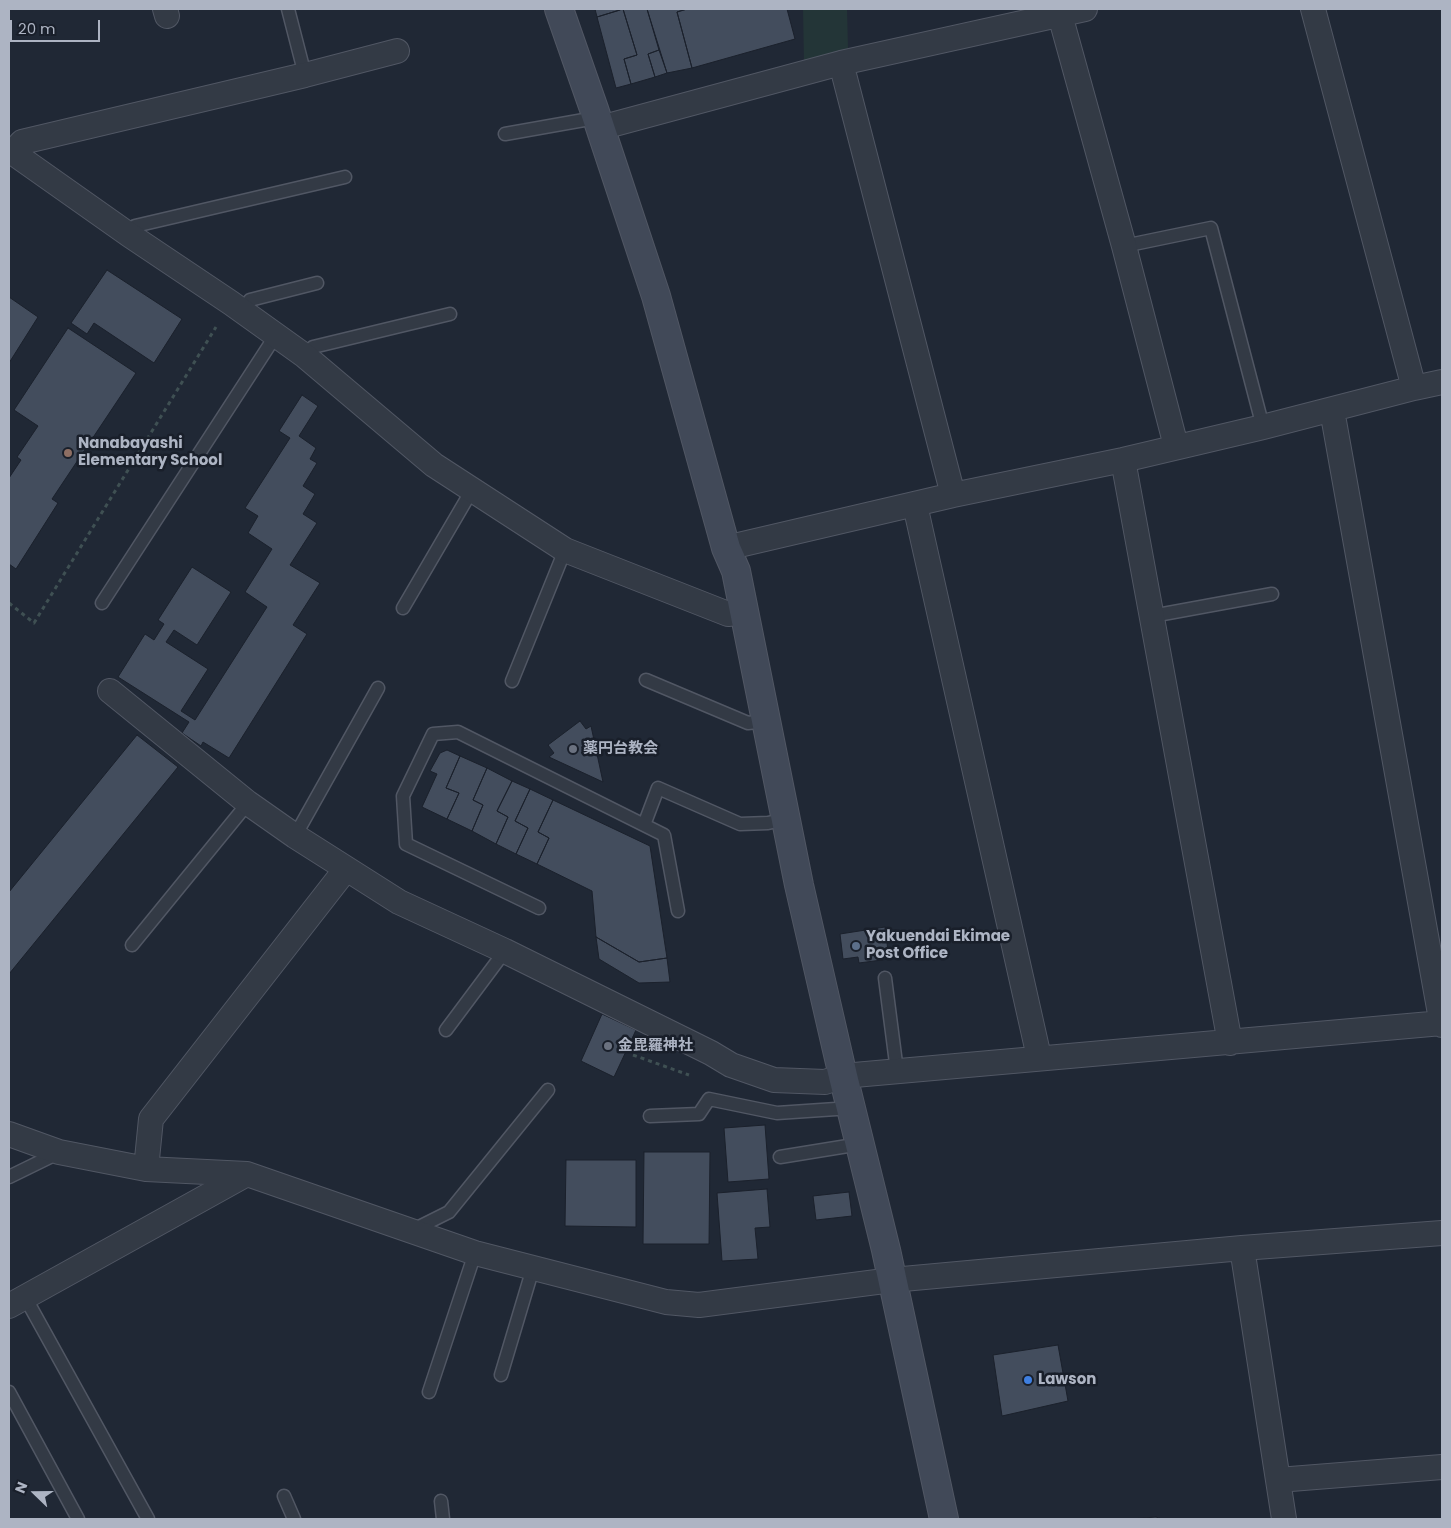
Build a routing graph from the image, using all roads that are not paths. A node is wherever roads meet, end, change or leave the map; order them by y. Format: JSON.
{"nodes":[{"id":1,"x":288,"y":9,"type":"edge"},
{"id":2,"x":559,"y":9,"type":"edge"},
{"id":3,"x":1085,"y":9,"type":"edge"},
{"id":4,"x":1313,"y":9,"type":"edge"},
{"id":5,"x":1060,"y":15,"type":"junction"},
{"id":6,"x":397,"y":52,"type":"dead end"},
{"id":7,"x":840,"y":63,"type":"junction"},
{"id":8,"x":305,"y":75,"type":"junction"},
{"id":9,"x":597,"y":118,"type":"junction"},
{"id":10,"x":504,"y":134,"type":"dead end"},
{"id":11,"x":11,"y":151,"type":"edge"},
{"id":12,"x":345,"y":177,"type":"dead end"},
{"id":13,"x":128,"y":234,"type":"junction"},
{"id":14,"x":1124,"y":246,"type":"junction"},
{"id":15,"x":317,"y":283,"type":"dead end"},
{"id":16,"x":236,"y":307,"type":"junction"},
{"id":17,"x":450,"y":314,"type":"dead end"},
{"id":18,"x":276,"y":335,"type":"junction"},
{"id":19,"x":305,"y":356,"type":"junction"},
{"id":20,"x":1442,"y":382,"type":"edge"},
{"id":21,"x":1414,"y":388,"type":"junction"},
{"id":22,"x":1332,"y":410,"type":"junction"},
{"id":23,"x":1263,"y":427,"type":"junction"},
{"id":24,"x":1176,"y":446,"type":"junction"},
{"id":25,"x":1123,"y":460,"type":"junction"},
{"id":26,"x":472,"y":490,"type":"junction"},
{"id":27,"x":952,"y":495,"type":"junction"},
{"id":28,"x":915,"y":505,"type":"junction"},
{"id":29,"x":726,"y":548,"type":"junction"},
{"id":30,"x":565,"y":550,"type":"junction"},
{"id":31,"x":1272,"y":594,"type":"dead end"},
{"id":32,"x":102,"y":603,"type":"dead end"},
{"id":33,"x":403,"y":608,"type":"dead end"},
{"id":34,"x":745,"y":612,"type":"junction"},
{"id":35,"x":1152,"y":616,"type":"junction"},
{"id":36,"x":646,"y":680,"type":"dead end"},
{"id":37,"x":512,"y":681,"type":"dead end"},
{"id":38,"x":378,"y":688,"type":"dead end"},
{"id":39,"x":110,"y":691,"type":"dead end"},
{"id":40,"x":766,"y":721,"type":"junction"},
{"id":41,"x":248,"y":803,"type":"junction"},
{"id":42,"x":786,"y":819,"type":"junction"},
{"id":43,"x":644,"y":825,"type":"junction"},
{"id":44,"x":295,"y":836,"type":"junction"},
{"id":45,"x":346,"y":869,"type":"junction"},
{"id":46,"x":539,"y":908,"type":"dead end"},
{"id":47,"x":678,"y":911,"type":"dead end"},
{"id":48,"x":132,"y":945,"type":"dead end"},
{"id":49,"x":505,"y":951,"type":"junction"},
{"id":50,"x":884,"y":978,"type":"dead end"},
{"id":51,"x":1442,"y":1024,"type":"edge"},
{"id":52,"x":446,"y":1030,"type":"dead end"},
{"id":53,"x":1230,"y":1042,"type":"junction"},
{"id":54,"x":1039,"y":1057,"type":"junction"},
{"id":55,"x":897,"y":1071,"type":"junction"},
{"id":56,"x":843,"y":1076,"type":"junction"},
{"id":57,"x":548,"y":1090,"type":"dead end"},
{"id":58,"x":851,"y":1108,"type":"junction"},
{"id":59,"x":650,"y":1116,"type":"dead end"},
{"id":60,"x":9,"y":1134,"type":"edge"},
{"id":61,"x":860,"y":1144,"type":"junction"},
{"id":62,"x":59,"y":1152,"type":"junction"},
{"id":63,"x":780,"y":1157,"type":"dead end"},
{"id":64,"x":146,"y":1168,"type":"junction"},
{"id":65,"x":246,"y":1174,"type":"junction"},
{"id":66,"x":9,"y":1177,"type":"edge"},
{"id":67,"x":411,"y":1231,"type":"junction"},
{"id":68,"x":1442,"y":1233,"type":"edge"},
{"id":69,"x":1242,"y":1248,"type":"junction"},
{"id":70,"x":475,"y":1253,"type":"junction"},
{"id":71,"x":533,"y":1268,"type":"junction"},
{"id":72,"x":892,"y":1280,"type":"junction"},
{"id":73,"x":17,"y":1302,"type":"edge"},
{"id":74,"x":501,"y":1375,"type":"dead end"},
{"id":75,"x":9,"y":1392,"type":"edge"},
{"id":76,"x":429,"y":1392,"type":"dead end"},
{"id":77,"x":1442,"y":1468,"type":"edge"},
{"id":78,"x":1278,"y":1480,"type":"junction"},
{"id":79,"x":284,"y":1496,"type":"dead end"},
{"id":80,"x":441,"y":1501,"type":"dead end"},
{"id":81,"x":78,"y":1519,"type":"edge"},
{"id":82,"x":148,"y":1519,"type":"edge"},
{"id":83,"x":294,"y":1519,"type":"edge"},
{"id":84,"x":443,"y":1519,"type":"edge"},
{"id":85,"x":944,"y":1519,"type":"edge"},
{"id":86,"x":1284,"y":1519,"type":"edge"}],
"edges":[{"from":1,"to":8,"type":"lane"},
{"from":2,"to":9,"type":"street"},
{"from":3,"to":5,"type":"street"},
{"from":4,"to":21,"type":"street"},
{"from":5,"to":7,"type":"street"},
{"from":5,"to":14,"type":"street"},
{"from":6,"to":8,"type":"street"},
{"from":7,"to":9,"type":"street"},
{"from":7,"to":27,"type":"street"},
{"from":8,"to":11,"type":"street"},
{"from":9,"to":10,"type":"lane"},
{"from":9,"to":29,"type":"street"},
{"from":11,"to":13,"type":"street"},
{"from":12,"to":13,"type":"lane"},
{"from":13,"to":16,"type":"street"},
{"from":14,"to":23,"type":"lane"},
{"from":14,"to":24,"type":"street"},
{"from":15,"to":16,"type":"lane"},
{"from":16,"to":18,"type":"street"},
{"from":17,"to":19,"type":"lane"},
{"from":18,"to":19,"type":"street"},
{"from":18,"to":32,"type":"lane"},
{"from":19,"to":26,"type":"street"},
{"from":20,"to":21,"type":"street"},
{"from":21,"to":22,"type":"street"},
{"from":22,"to":23,"type":"street"},
{"from":22,"to":51,"type":"street"},
{"from":23,"to":24,"type":"street"},
{"from":24,"to":25,"type":"street"},
{"from":25,"to":27,"type":"street"},
{"from":25,"to":35,"type":"street"},
{"from":26,"to":30,"type":"street"},
{"from":26,"to":33,"type":"lane"},
{"from":27,"to":28,"type":"street"},
{"from":28,"to":29,"type":"street"},
{"from":28,"to":54,"type":"street"},
{"from":29,"to":34,"type":"street"},
{"from":30,"to":34,"type":"street"},
{"from":30,"to":37,"type":"lane"},
{"from":31,"to":35,"type":"lane"},
{"from":34,"to":40,"type":"street"},
{"from":35,"to":53,"type":"street"},
{"from":36,"to":40,"type":"lane"},
{"from":38,"to":44,"type":"lane"},
{"from":39,"to":41,"type":"street"},
{"from":40,"to":42,"type":"street"},
{"from":41,"to":44,"type":"street"},
{"from":41,"to":48,"type":"lane"},
{"from":42,"to":43,"type":"lane"},
{"from":42,"to":56,"type":"street"},
{"from":43,"to":46,"type":"lane"},
{"from":43,"to":47,"type":"lane"},
{"from":44,"to":45,"type":"street"},
{"from":45,"to":49,"type":"street"},
{"from":45,"to":64,"type":"street"},
{"from":49,"to":52,"type":"lane"},
{"from":49,"to":56,"type":"street"},
{"from":50,"to":55,"type":"lane"},
{"from":51,"to":53,"type":"street"},
{"from":53,"to":54,"type":"street"},
{"from":54,"to":55,"type":"street"},
{"from":55,"to":56,"type":"street"},
{"from":56,"to":58,"type":"street"},
{"from":57,"to":67,"type":"lane"},
{"from":58,"to":59,"type":"lane"},
{"from":58,"to":61,"type":"street"},
{"from":60,"to":62,"type":"street"},
{"from":61,"to":63,"type":"lane"},
{"from":61,"to":72,"type":"street"},
{"from":62,"to":64,"type":"street"},
{"from":62,"to":66,"type":"lane"},
{"from":64,"to":65,"type":"street"},
{"from":65,"to":67,"type":"street"},
{"from":65,"to":73,"type":"street"},
{"from":67,"to":70,"type":"street"},
{"from":68,"to":69,"type":"street"},
{"from":69,"to":72,"type":"street"},
{"from":69,"to":78,"type":"street"},
{"from":70,"to":71,"type":"street"},
{"from":70,"to":76,"type":"lane"},
{"from":71,"to":72,"type":"street"},
{"from":71,"to":74,"type":"lane"},
{"from":72,"to":85,"type":"street"},
{"from":73,"to":82,"type":"lane"},
{"from":75,"to":81,"type":"lane"},
{"from":77,"to":78,"type":"street"},
{"from":78,"to":86,"type":"street"},
{"from":79,"to":83,"type":"lane"},
{"from":80,"to":84,"type":"lane"}]}
